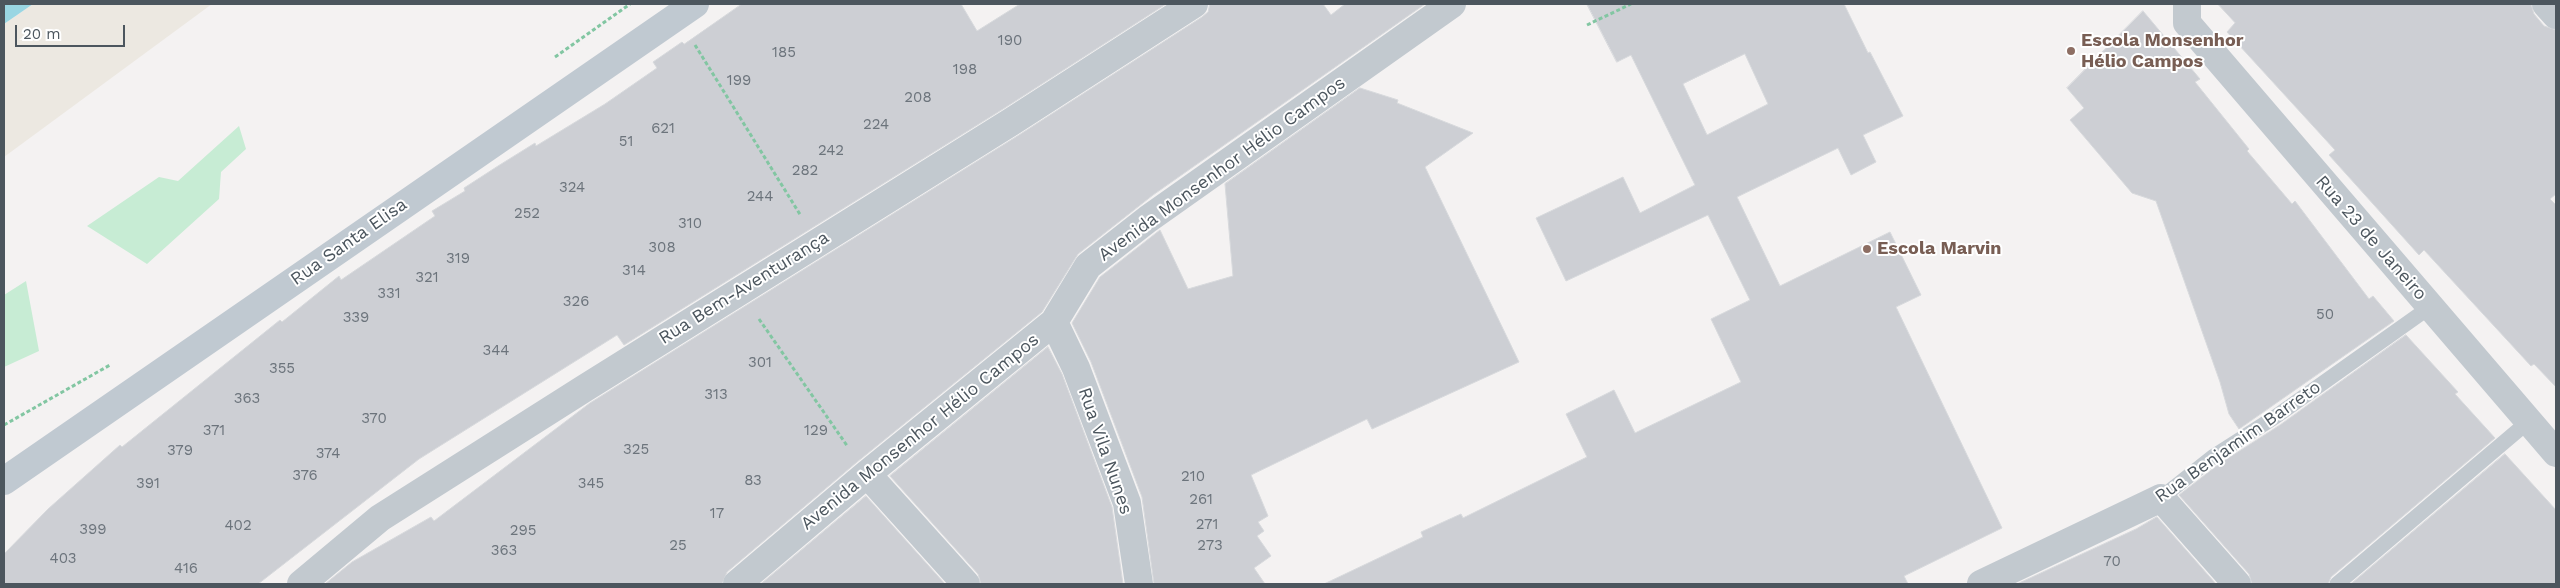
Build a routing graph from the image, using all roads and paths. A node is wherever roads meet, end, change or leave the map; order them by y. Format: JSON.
{"nodes":[{"id":1,"x":1194,"y":4,"type":"edge"},
{"id":2,"x":1452,"y":4,"type":"edge"},
{"id":3,"x":1631,"y":4,"type":"edge"},
{"id":4,"x":2546,"y":4,"type":"edge"},
{"id":5,"x":686,"y":10,"type":"edge"},
{"id":6,"x":2187,"y":13,"type":"edge"},
{"id":7,"x":2556,"y":15,"type":"edge"},
{"id":8,"x":1587,"y":25,"type":"dead end"},
{"id":9,"x":817,"y":242,"type":"junction"},
{"id":10,"x":740,"y":291,"type":"junction"},
{"id":11,"x":2430,"y":307,"type":"junction"},
{"id":12,"x":1054,"y":322,"type":"junction"},
{"id":13,"x":2529,"y":421,"type":"junction"},
{"id":14,"x":2556,"y":452,"type":"edge"},
{"id":15,"x":867,"y":474,"type":"junction"},
{"id":16,"x":4,"y":482,"type":"edge"},
{"id":17,"x":2161,"y":498,"type":"junction"},
{"id":18,"x":301,"y":584,"type":"edge"},
{"id":19,"x":737,"y":584,"type":"edge"},
{"id":20,"x":966,"y":584,"type":"edge"},
{"id":21,"x":1139,"y":584,"type":"edge"},
{"id":22,"x":1981,"y":584,"type":"edge"},
{"id":23,"x":2237,"y":584,"type":"edge"},
{"id":24,"x":2337,"y":584,"type":"edge"}],
"edges":[{"from":1,"to":9,"type":"street","name":"Rua Bem-Aventurança"},
{"from":2,"to":12,"type":"street","name":"Avenida Monsenhor Hélio Campos"},
{"from":3,"to":8,"type":"path"},
{"from":4,"to":7,"type":"street"},
{"from":5,"to":9,"type":"path"},
{"from":5,"to":16,"type":"main road","name":"Rua Santa Elisa"},
{"from":6,"to":11,"type":"street","name":"Rua 23 de Janeiro"},
{"from":9,"to":10,"type":"street","name":"Rua Bem-Aventurança"},
{"from":10,"to":15,"type":"path"},
{"from":10,"to":18,"type":"street","name":"Rua Bem-Aventurança"},
{"from":11,"to":13,"type":"street","name":"Rua 23 de Janeiro"},
{"from":11,"to":17,"type":"lane","name":"Rua Benjamim Barreto"},
{"from":12,"to":15,"type":"street","name":"Avenida Monsenhor Hélio Campos"},
{"from":12,"to":21,"type":"street","name":"Rua Vila Nunes"},
{"from":13,"to":14,"type":"street","name":"Rua 23 de Janeiro"},
{"from":13,"to":24,"type":"lane"},
{"from":15,"to":19,"type":"street","name":"Avenida Monsenhor Hélio Campos"},
{"from":15,"to":20,"type":"street"},
{"from":17,"to":22,"type":"street","name":"Rua Benjamim Barreto"},
{"from":17,"to":23,"type":"street"}]}
